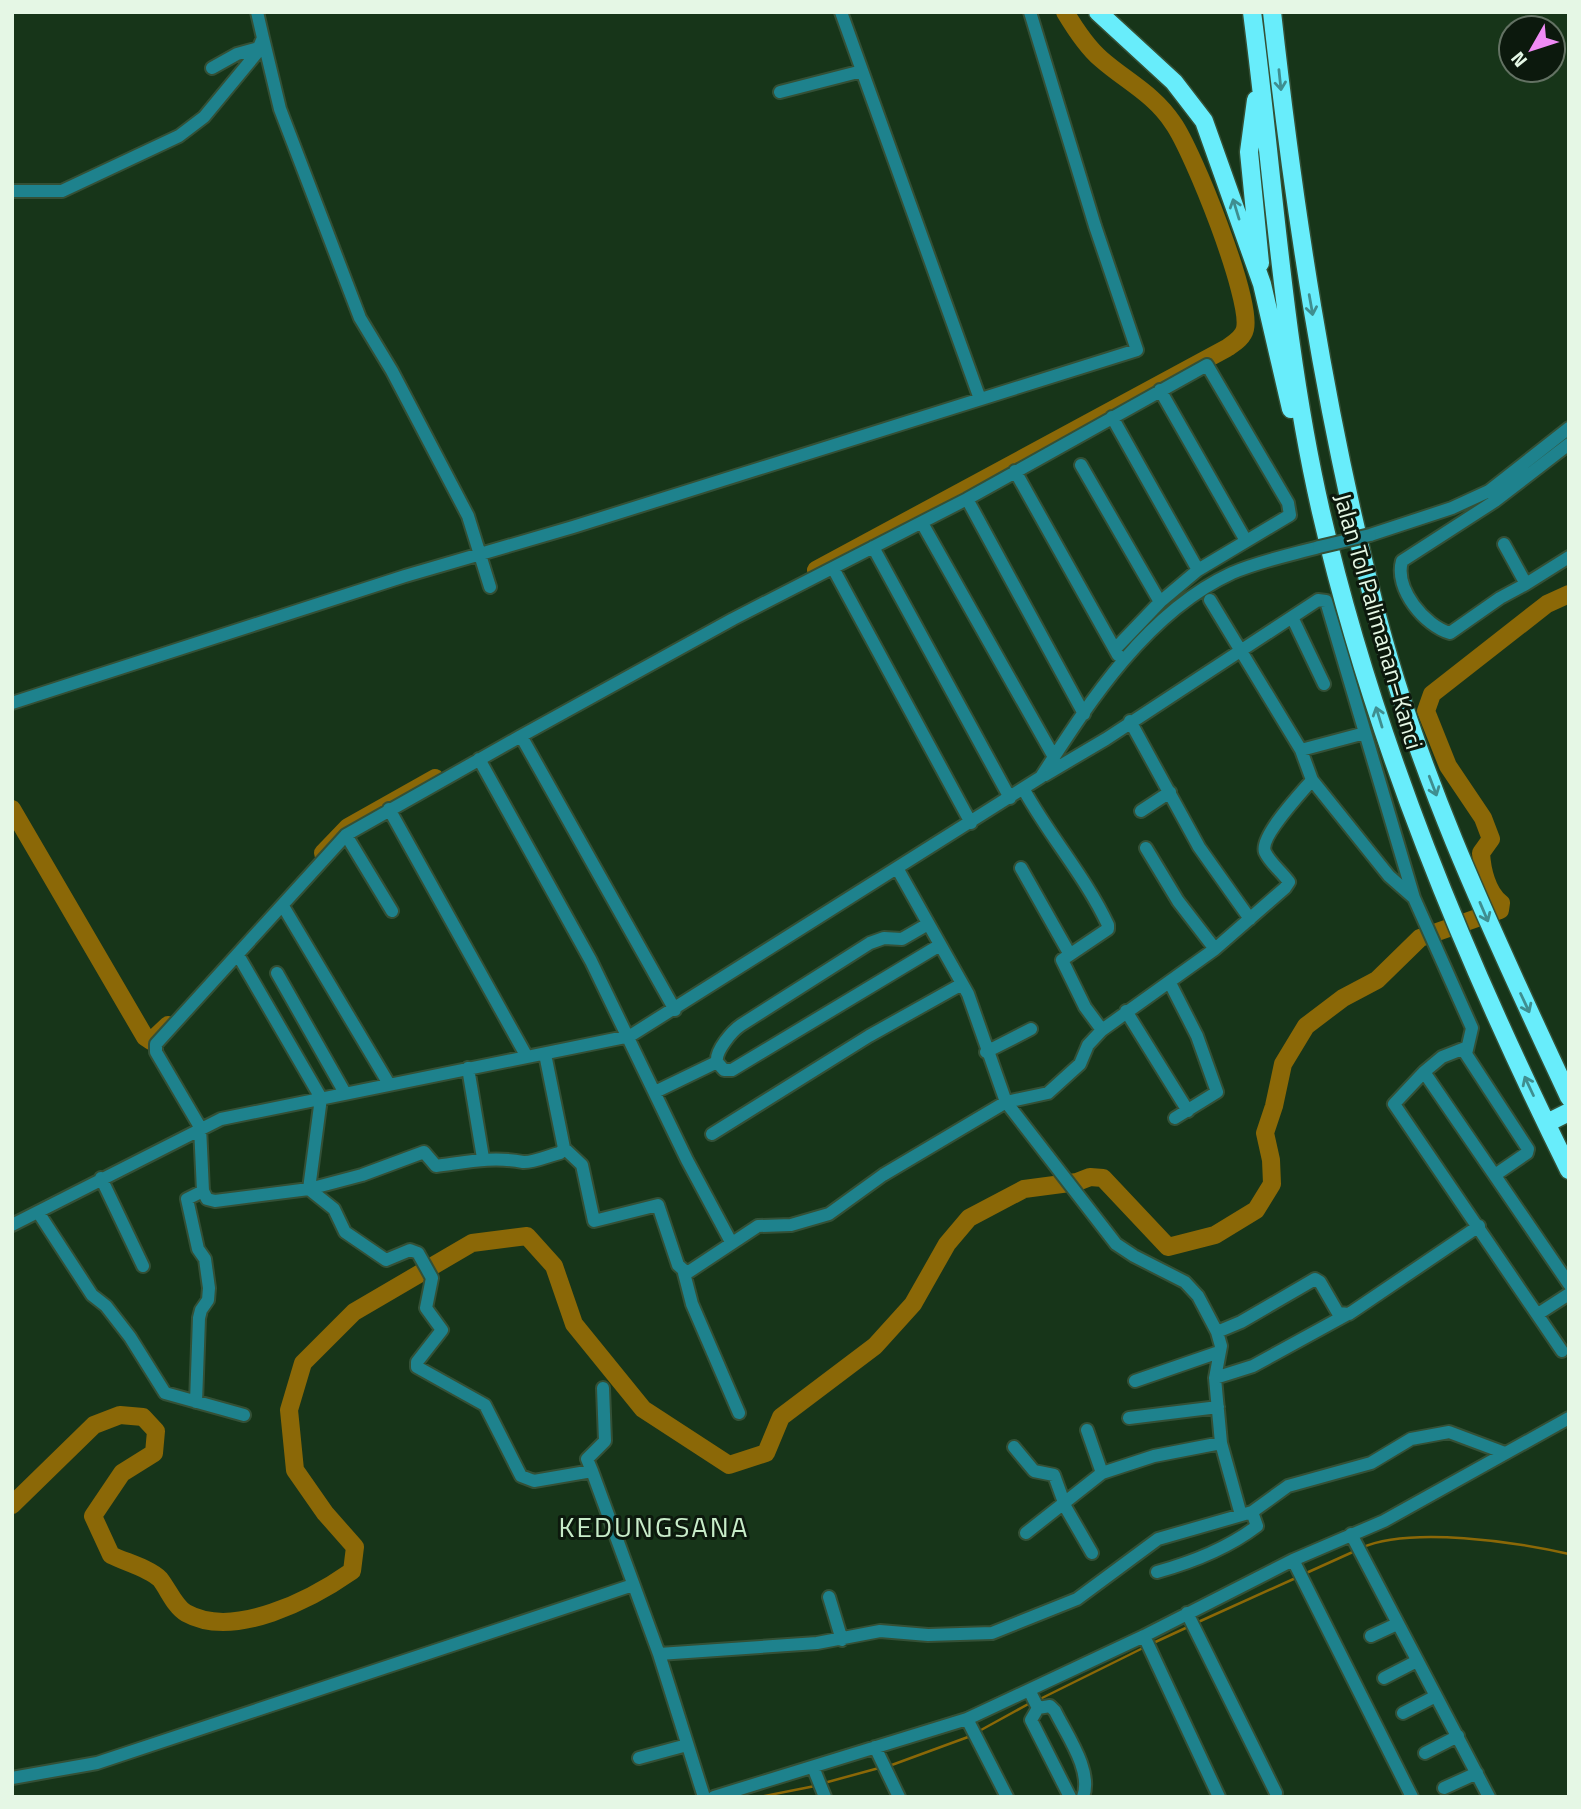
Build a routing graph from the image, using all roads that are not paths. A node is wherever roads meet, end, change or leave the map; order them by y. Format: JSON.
{"nodes":[{"id":1,"x":257,"y":12,"type":"edge"},
{"id":2,"x":841,"y":12,"type":"edge"},
{"id":3,"x":1030,"y":12,"type":"edge"},
{"id":4,"x":1098,"y":12,"type":"edge"},
{"id":5,"x":1252,"y":12,"type":"edge"},
{"id":6,"x":1272,"y":12,"type":"edge"},
{"id":7,"x":261,"y":43,"type":"junction"},
{"id":8,"x":212,"y":68,"type":"dead end"},
{"id":9,"x":862,"y":71,"type":"junction"},
{"id":10,"x":1261,"y":81,"type":"junction"},
{"id":11,"x":780,"y":92,"type":"dead end"},
{"id":12,"x":12,"y":191,"type":"edge"},
{"id":13,"x":1262,"y":284,"type":"junction"},
{"id":14,"x":1160,"y":390,"type":"junction"},
{"id":15,"x":980,"y":399,"type":"junction"},
{"id":16,"x":1112,"y":417,"type":"junction"},
{"id":17,"x":1569,"y":428,"type":"edge"},
{"id":18,"x":1569,"y":444,"type":"edge"},
{"id":19,"x":1081,"y":465,"type":"dead end"},
{"id":20,"x":1015,"y":471,"type":"junction"},
{"id":21,"x":967,"y":499,"type":"junction"},
{"id":22,"x":1320,"y":510,"type":"junction"},
{"id":23,"x":922,"y":523,"type":"junction"},
{"id":24,"x":1245,"y":539,"type":"junction"},
{"id":25,"x":1504,"y":544,"type":"dead end"},
{"id":26,"x":873,"y":547,"type":"junction"},
{"id":27,"x":479,"y":554,"type":"junction"},
{"id":28,"x":1569,"y":557,"type":"edge"},
{"id":29,"x":834,"y":570,"type":"junction"},
{"id":30,"x":1198,"y":570,"type":"junction"},
{"id":31,"x":1526,"y":584,"type":"junction"},
{"id":32,"x":490,"y":587,"type":"dead end"},
{"id":33,"x":1210,"y":600,"type":"dead end"},
{"id":34,"x":1160,"y":602,"type":"junction"},
{"id":35,"x":1292,"y":617,"type":"junction"},
{"id":36,"x":1115,"y":649,"type":"junction"},
{"id":37,"x":1240,"y":649,"type":"junction"},
{"id":38,"x":1123,"y":664,"type":"junction"},
{"id":39,"x":1324,"y":684,"type":"dead end"},
{"id":40,"x":12,"y":703,"type":"edge"},
{"id":41,"x":1084,"y":714,"type":"junction"},
{"id":42,"x":1130,"y":721,"type":"junction"},
{"id":43,"x":1365,"y":733,"type":"junction"},
{"id":44,"x":521,"y":736,"type":"junction"},
{"id":45,"x":1301,"y":750,"type":"junction"},
{"id":46,"x":1054,"y":757,"type":"junction"},
{"id":47,"x":479,"y":759,"type":"junction"},
{"id":48,"x":1041,"y":777,"type":"junction"},
{"id":49,"x":1312,"y":779,"type":"junction"},
{"id":50,"x":1024,"y":790,"type":"junction"},
{"id":51,"x":1170,"y":793,"type":"junction"},
{"id":52,"x":1010,"y":798,"type":"junction"},
{"id":53,"x":389,"y":809,"type":"junction"},
{"id":54,"x":1141,"y":811,"type":"dead end"},
{"id":55,"x":971,"y":823,"type":"junction"},
{"id":56,"x":346,"y":835,"type":"junction"},
{"id":57,"x":1146,"y":848,"type":"dead end"},
{"id":58,"x":897,"y":868,"type":"junction"},
{"id":59,"x":1021,"y":868,"type":"dead end"},
{"id":60,"x":1414,"y":898,"type":"junction"},
{"id":61,"x":284,"y":906,"type":"junction"},
{"id":62,"x":391,"y":911,"type":"dead end"},
{"id":63,"x":1250,"y":919,"type":"junction"},
{"id":64,"x":928,"y":923,"type":"junction"},
{"id":65,"x":940,"y":945,"type":"junction"},
{"id":66,"x":1215,"y":949,"type":"junction"},
{"id":67,"x":1069,"y":953,"type":"junction"},
{"id":68,"x":238,"y":955,"type":"junction"},
{"id":69,"x":277,"y":973,"type":"dead end"},
{"id":70,"x":1170,"y":983,"type":"junction"},
{"id":71,"x":962,"y":984,"type":"junction"},
{"id":72,"x":675,"y":1010,"type":"junction"},
{"id":73,"x":1126,"y":1011,"type":"junction"},
{"id":74,"x":1031,"y":1029,"type":"dead end"},
{"id":75,"x":1102,"y":1031,"type":"junction"},
{"id":76,"x":629,"y":1036,"type":"junction"},
{"id":77,"x":1465,"y":1048,"type":"junction"},
{"id":78,"x":986,"y":1052,"type":"junction"},
{"id":79,"x":545,"y":1054,"type":"junction"},
{"id":80,"x":527,"y":1057,"type":"junction"},
{"id":81,"x":717,"y":1062,"type":"junction"},
{"id":82,"x":468,"y":1068,"type":"junction"},
{"id":83,"x":1424,"y":1072,"type":"junction"},
{"id":84,"x":389,"y":1084,"type":"junction"},
{"id":85,"x":654,"y":1092,"type":"junction"},
{"id":86,"x":345,"y":1093,"type":"junction"},
{"id":87,"x":1569,"y":1097,"type":"edge"},
{"id":88,"x":321,"y":1098,"type":"junction"},
{"id":89,"x":1006,"y":1102,"type":"junction"},
{"id":90,"x":1188,"y":1111,"type":"junction"},
{"id":91,"x":1569,"y":1112,"type":"edge"},
{"id":92,"x":1175,"y":1118,"type":"dead end"},
{"id":93,"x":1546,"y":1123,"type":"junction"},
{"id":94,"x":200,"y":1127,"type":"junction"},
{"id":95,"x":712,"y":1134,"type":"dead end"},
{"id":96,"x":564,"y":1147,"type":"junction"},
{"id":97,"x":483,"y":1158,"type":"junction"},
{"id":98,"x":1569,"y":1170,"type":"edge"},
{"id":99,"x":1495,"y":1175,"type":"junction"},
{"id":100,"x":101,"y":1178,"type":"junction"},
{"id":101,"x":309,"y":1189,"type":"junction"},
{"id":102,"x":203,"y":1191,"type":"junction"},
{"id":103,"x":38,"y":1212,"type":"junction"},
{"id":104,"x":12,"y":1225,"type":"edge"},
{"id":105,"x":1479,"y":1226,"type":"junction"},
{"id":106,"x":731,"y":1242,"type":"junction"},
{"id":107,"x":143,"y":1266,"type":"dead end"},
{"id":108,"x":684,"y":1273,"type":"junction"},
{"id":109,"x":1569,"y":1284,"type":"edge"},
{"id":110,"x":1569,"y":1294,"type":"edge"},
{"id":111,"x":1538,"y":1314,"type":"junction"},
{"id":112,"x":1346,"y":1315,"type":"junction"},
{"id":113,"x":1217,"y":1332,"type":"junction"},
{"id":114,"x":1562,"y":1351,"type":"dead end"},
{"id":115,"x":1219,"y":1352,"type":"junction"},
{"id":116,"x":1214,"y":1378,"type":"junction"},
{"id":117,"x":1135,"y":1381,"type":"dead end"},
{"id":118,"x":603,"y":1388,"type":"dead end"},
{"id":119,"x":196,"y":1402,"type":"junction"},
{"id":120,"x":1218,"y":1407,"type":"junction"},
{"id":121,"x":739,"y":1413,"type":"dead end"},
{"id":122,"x":244,"y":1415,"type":"dead end"},
{"id":123,"x":1129,"y":1418,"type":"dead end"},
{"id":124,"x":1569,"y":1418,"type":"edge"},
{"id":125,"x":1087,"y":1430,"type":"dead end"},
{"id":126,"x":1221,"y":1443,"type":"junction"},
{"id":127,"x":1014,"y":1447,"type":"dead end"},
{"id":128,"x":1505,"y":1453,"type":"junction"},
{"id":129,"x":592,"y":1471,"type":"junction"},
{"id":130,"x":1102,"y":1474,"type":"junction"},
{"id":131,"x":1063,"y":1502,"type":"junction"},
{"id":132,"x":1246,"y":1513,"type":"junction"},
{"id":133,"x":1026,"y":1533,"type":"dead end"},
{"id":134,"x":1353,"y":1537,"type":"junction"},
{"id":135,"x":1092,"y":1552,"type":"dead end"},
{"id":136,"x":1297,"y":1568,"type":"junction"},
{"id":137,"x":1157,"y":1572,"type":"dead end"},
{"id":138,"x":633,"y":1585,"type":"junction"},
{"id":139,"x":829,"y":1597,"type":"dead end"},
{"id":140,"x":1191,"y":1621,"type":"junction"},
{"id":141,"x":1397,"y":1624,"type":"junction"},
{"id":142,"x":1371,"y":1636,"type":"dead end"},
{"id":143,"x":842,"y":1640,"type":"junction"},
{"id":144,"x":1147,"y":1643,"type":"junction"},
{"id":145,"x":659,"y":1654,"type":"junction"},
{"id":146,"x":1417,"y":1661,"type":"junction"},
{"id":147,"x":1384,"y":1678,"type":"dead end"},
{"id":148,"x":1436,"y":1696,"type":"junction"},
{"id":149,"x":1034,"y":1700,"type":"junction"},
{"id":150,"x":1404,"y":1713,"type":"dead end"},
{"id":151,"x":967,"y":1718,"type":"junction"},
{"id":152,"x":1458,"y":1736,"type":"junction"},
{"id":153,"x":687,"y":1745,"type":"junction"},
{"id":154,"x":878,"y":1752,"type":"junction"},
{"id":155,"x":1425,"y":1753,"type":"dead end"},
{"id":156,"x":639,"y":1758,"type":"dead end"},
{"id":157,"x":815,"y":1772,"type":"junction"},
{"id":158,"x":1476,"y":1773,"type":"junction"},
{"id":159,"x":12,"y":1778,"type":"edge"},
{"id":160,"x":1444,"y":1788,"type":"dead end"},
{"id":161,"x":742,"y":1793,"type":"edge"},
{"id":162,"x":1276,"y":1793,"type":"dead end"},
{"id":163,"x":823,"y":1794,"type":"edge"},
{"id":164,"x":704,"y":1797,"type":"edge"},
{"id":165,"x":714,"y":1797,"type":"edge"},
{"id":166,"x":899,"y":1797,"type":"edge"},
{"id":167,"x":1007,"y":1797,"type":"edge"},
{"id":168,"x":1070,"y":1797,"type":"edge"},
{"id":169,"x":1083,"y":1797,"type":"edge"},
{"id":170,"x":1219,"y":1797,"type":"edge"},
{"id":171,"x":1412,"y":1797,"type":"edge"},
{"id":172,"x":1489,"y":1797,"type":"edge"}],
"edges":[{"from":1,"to":7,"type":"street"},
{"from":2,"to":9,"type":"street"},
{"from":3,"to":15,"type":"street"},
{"from":13,"to":4,"type":"highway","one_way":true},
{"from":5,"to":10,"type":"highway","name":"Jalan Tol Palimanan–Kanci"},
{"from":6,"to":87,"type":"highway","name":"Jalan Tol Palimanan–Kanci","one_way":true},
{"from":7,"to":8,"type":"street"},
{"from":7,"to":12,"type":"street"},
{"from":7,"to":27,"type":"street"},
{"from":9,"to":11,"type":"street"},
{"from":9,"to":15,"type":"street"},
{"from":10,"to":13,"type":"highway"},
{"from":10,"to":22,"type":"highway","name":"Jalan Tol Palimanan–Kanci"},
{"from":13,"to":22,"type":"highway"},
{"from":14,"to":16,"type":"street"},
{"from":14,"to":24,"type":"street"},
{"from":14,"to":24,"type":"street"},
{"from":15,"to":27,"type":"street"},
{"from":16,"to":20,"type":"street"},
{"from":16,"to":30,"type":"street"},
{"from":17,"to":38,"type":"street","bridge":true},
{"from":18,"to":31,"type":"street"},
{"from":19,"to":34,"type":"street"},
{"from":20,"to":21,"type":"street"},
{"from":20,"to":36,"type":"street"},
{"from":21,"to":23,"type":"street"},
{"from":21,"to":41,"type":"street"},
{"from":93,"to":22,"type":"highway","name":"Jalan Tol Palimanan–Kanci","one_way":true},
{"from":23,"to":26,"type":"street"},
{"from":23,"to":46,"type":"street"},
{"from":24,"to":30,"type":"street"},
{"from":25,"to":31,"type":"street"},
{"from":26,"to":29,"type":"street"},
{"from":26,"to":52,"type":"street"},
{"from":27,"to":32,"type":"street"},
{"from":27,"to":40,"type":"street"},
{"from":28,"to":31,"type":"street"},
{"from":29,"to":44,"type":"street"},
{"from":29,"to":55,"type":"street"},
{"from":30,"to":34,"type":"street"},
{"from":33,"to":37,"type":"street"},
{"from":34,"to":36,"type":"street"},
{"from":35,"to":37,"type":"street"},
{"from":35,"to":39,"type":"street"},
{"from":35,"to":43,"type":"street"},
{"from":36,"to":38,"type":"street"},
{"from":37,"to":42,"type":"street"},
{"from":37,"to":45,"type":"street"},
{"from":38,"to":41,"type":"street"},
{"from":41,"to":46,"type":"street"},
{"from":42,"to":48,"type":"street"},
{"from":42,"to":51,"type":"street"},
{"from":43,"to":45,"type":"street"},
{"from":43,"to":60,"type":"street"},
{"from":44,"to":47,"type":"street"},
{"from":44,"to":72,"type":"street"},
{"from":45,"to":49,"type":"street"},
{"from":46,"to":48,"type":"street"},
{"from":47,"to":53,"type":"street"},
{"from":47,"to":76,"type":"street"},
{"from":48,"to":50,"type":"street"},
{"from":49,"to":60,"type":"street"},
{"from":49,"to":63,"type":"street"},
{"from":50,"to":52,"type":"street"},
{"from":50,"to":67,"type":"street"},
{"from":51,"to":54,"type":"street"},
{"from":51,"to":63,"type":"street"},
{"from":52,"to":55,"type":"street"},
{"from":53,"to":56,"type":"street"},
{"from":53,"to":80,"type":"street"},
{"from":55,"to":58,"type":"street"},
{"from":56,"to":61,"type":"street"},
{"from":56,"to":62,"type":"street"},
{"from":57,"to":66,"type":"street"},
{"from":58,"to":64,"type":"street"},
{"from":58,"to":72,"type":"street"},
{"from":59,"to":67,"type":"street"},
{"from":60,"to":77,"type":"street"},
{"from":61,"to":68,"type":"street"},
{"from":61,"to":84,"type":"street"},
{"from":63,"to":66,"type":"street"},
{"from":64,"to":65,"type":"street"},
{"from":64,"to":81,"type":"street"},
{"from":65,"to":71,"type":"street"},
{"from":65,"to":81,"type":"street"},
{"from":66,"to":70,"type":"street"},
{"from":67,"to":75,"type":"street"},
{"from":68,"to":88,"type":"street"},
{"from":68,"to":94,"type":"street"},
{"from":69,"to":86,"type":"street"},
{"from":70,"to":73,"type":"street"},
{"from":70,"to":90,"type":"street"},
{"from":71,"to":78,"type":"street"},
{"from":71,"to":95,"type":"street"},
{"from":72,"to":76,"type":"street"},
{"from":73,"to":75,"type":"street"},
{"from":73,"to":90,"type":"street"},
{"from":74,"to":78,"type":"street"},
{"from":75,"to":89,"type":"street"},
{"from":76,"to":79,"type":"street"},
{"from":76,"to":85,"type":"street"},
{"from":77,"to":83,"type":"street"},
{"from":77,"to":99,"type":"street"},
{"from":78,"to":89,"type":"street"},
{"from":79,"to":80,"type":"street"},
{"from":79,"to":96,"type":"street"},
{"from":80,"to":82,"type":"street"},
{"from":81,"to":85,"type":"street"},
{"from":82,"to":84,"type":"street"},
{"from":82,"to":97,"type":"street"},
{"from":83,"to":99,"type":"street"},
{"from":83,"to":105,"type":"street"},
{"from":84,"to":86,"type":"street"},
{"from":85,"to":106,"type":"street"},
{"from":86,"to":88,"type":"street"},
{"from":88,"to":94,"type":"street"},
{"from":88,"to":101,"type":"street"},
{"from":89,"to":106,"type":"street"},
{"from":89,"to":113,"type":"street"},
{"from":90,"to":92,"type":"street"},
{"from":91,"to":93,"type":"highway"},
{"from":93,"to":98,"type":"highway","name":"Jalan Tol Palimanan–Kanci"},
{"from":94,"to":100,"type":"street"},
{"from":94,"to":102,"type":"street"},
{"from":96,"to":97,"type":"street"},
{"from":96,"to":108,"type":"street"},
{"from":97,"to":101,"type":"street"},
{"from":99,"to":109,"type":"street"},
{"from":100,"to":103,"type":"street"},
{"from":100,"to":107,"type":"street"},
{"from":101,"to":102,"type":"street"},
{"from":101,"to":129,"type":"street"},
{"from":102,"to":119,"type":"street"},
{"from":103,"to":104,"type":"street"},
{"from":103,"to":119,"type":"street"},
{"from":105,"to":111,"type":"street"},
{"from":105,"to":112,"type":"street"},
{"from":106,"to":108,"type":"street"},
{"from":108,"to":121,"type":"street"},
{"from":110,"to":111,"type":"street"},
{"from":111,"to":114,"type":"street"},
{"from":112,"to":113,"type":"street"},
{"from":112,"to":116,"type":"street"},
{"from":113,"to":115,"type":"street"},
{"from":115,"to":116,"type":"street"},
{"from":115,"to":117,"type":"street"},
{"from":116,"to":120,"type":"street"},
{"from":118,"to":129,"type":"street"},
{"from":119,"to":122,"type":"street"},
{"from":120,"to":123,"type":"street"},
{"from":120,"to":126,"type":"street"},
{"from":124,"to":128,"type":"street"},
{"from":125,"to":130,"type":"street"},
{"from":126,"to":130,"type":"street"},
{"from":126,"to":132,"type":"street"},
{"from":127,"to":131,"type":"street"},
{"from":128,"to":132,"type":"street"},
{"from":128,"to":134,"type":"street"},
{"from":129,"to":138,"type":"street"},
{"from":130,"to":131,"type":"street"},
{"from":131,"to":133,"type":"street"},
{"from":131,"to":135,"type":"street"},
{"from":132,"to":137,"type":"street"},
{"from":132,"to":143,"type":"street"},
{"from":134,"to":136,"type":"street"},
{"from":134,"to":141,"type":"street"},
{"from":136,"to":140,"type":"street"},
{"from":136,"to":171,"type":"street"},
{"from":138,"to":145,"type":"street"},
{"from":138,"to":159,"type":"street"},
{"from":139,"to":143,"type":"street"},
{"from":140,"to":144,"type":"street"},
{"from":140,"to":162,"type":"street"},
{"from":141,"to":142,"type":"street"},
{"from":141,"to":146,"type":"street"},
{"from":143,"to":145,"type":"street"},
{"from":144,"to":149,"type":"street"},
{"from":144,"to":170,"type":"street"},
{"from":145,"to":153,"type":"street"},
{"from":146,"to":147,"type":"street"},
{"from":146,"to":148,"type":"street"},
{"from":148,"to":150,"type":"street"},
{"from":148,"to":152,"type":"street"},
{"from":149,"to":151,"type":"street"},
{"from":149,"to":168,"type":"street"},
{"from":149,"to":169,"type":"street"},
{"from":151,"to":154,"type":"street"},
{"from":151,"to":167,"type":"street"},
{"from":152,"to":155,"type":"street"},
{"from":152,"to":158,"type":"street"},
{"from":153,"to":156,"type":"street"},
{"from":153,"to":164,"type":"street"},
{"from":154,"to":157,"type":"street"},
{"from":154,"to":166,"type":"street"},
{"from":157,"to":161,"type":"street"},
{"from":157,"to":163,"type":"street"},
{"from":158,"to":160,"type":"street"},
{"from":158,"to":172,"type":"street"},
{"from":161,"to":165,"type":"street"}]}
